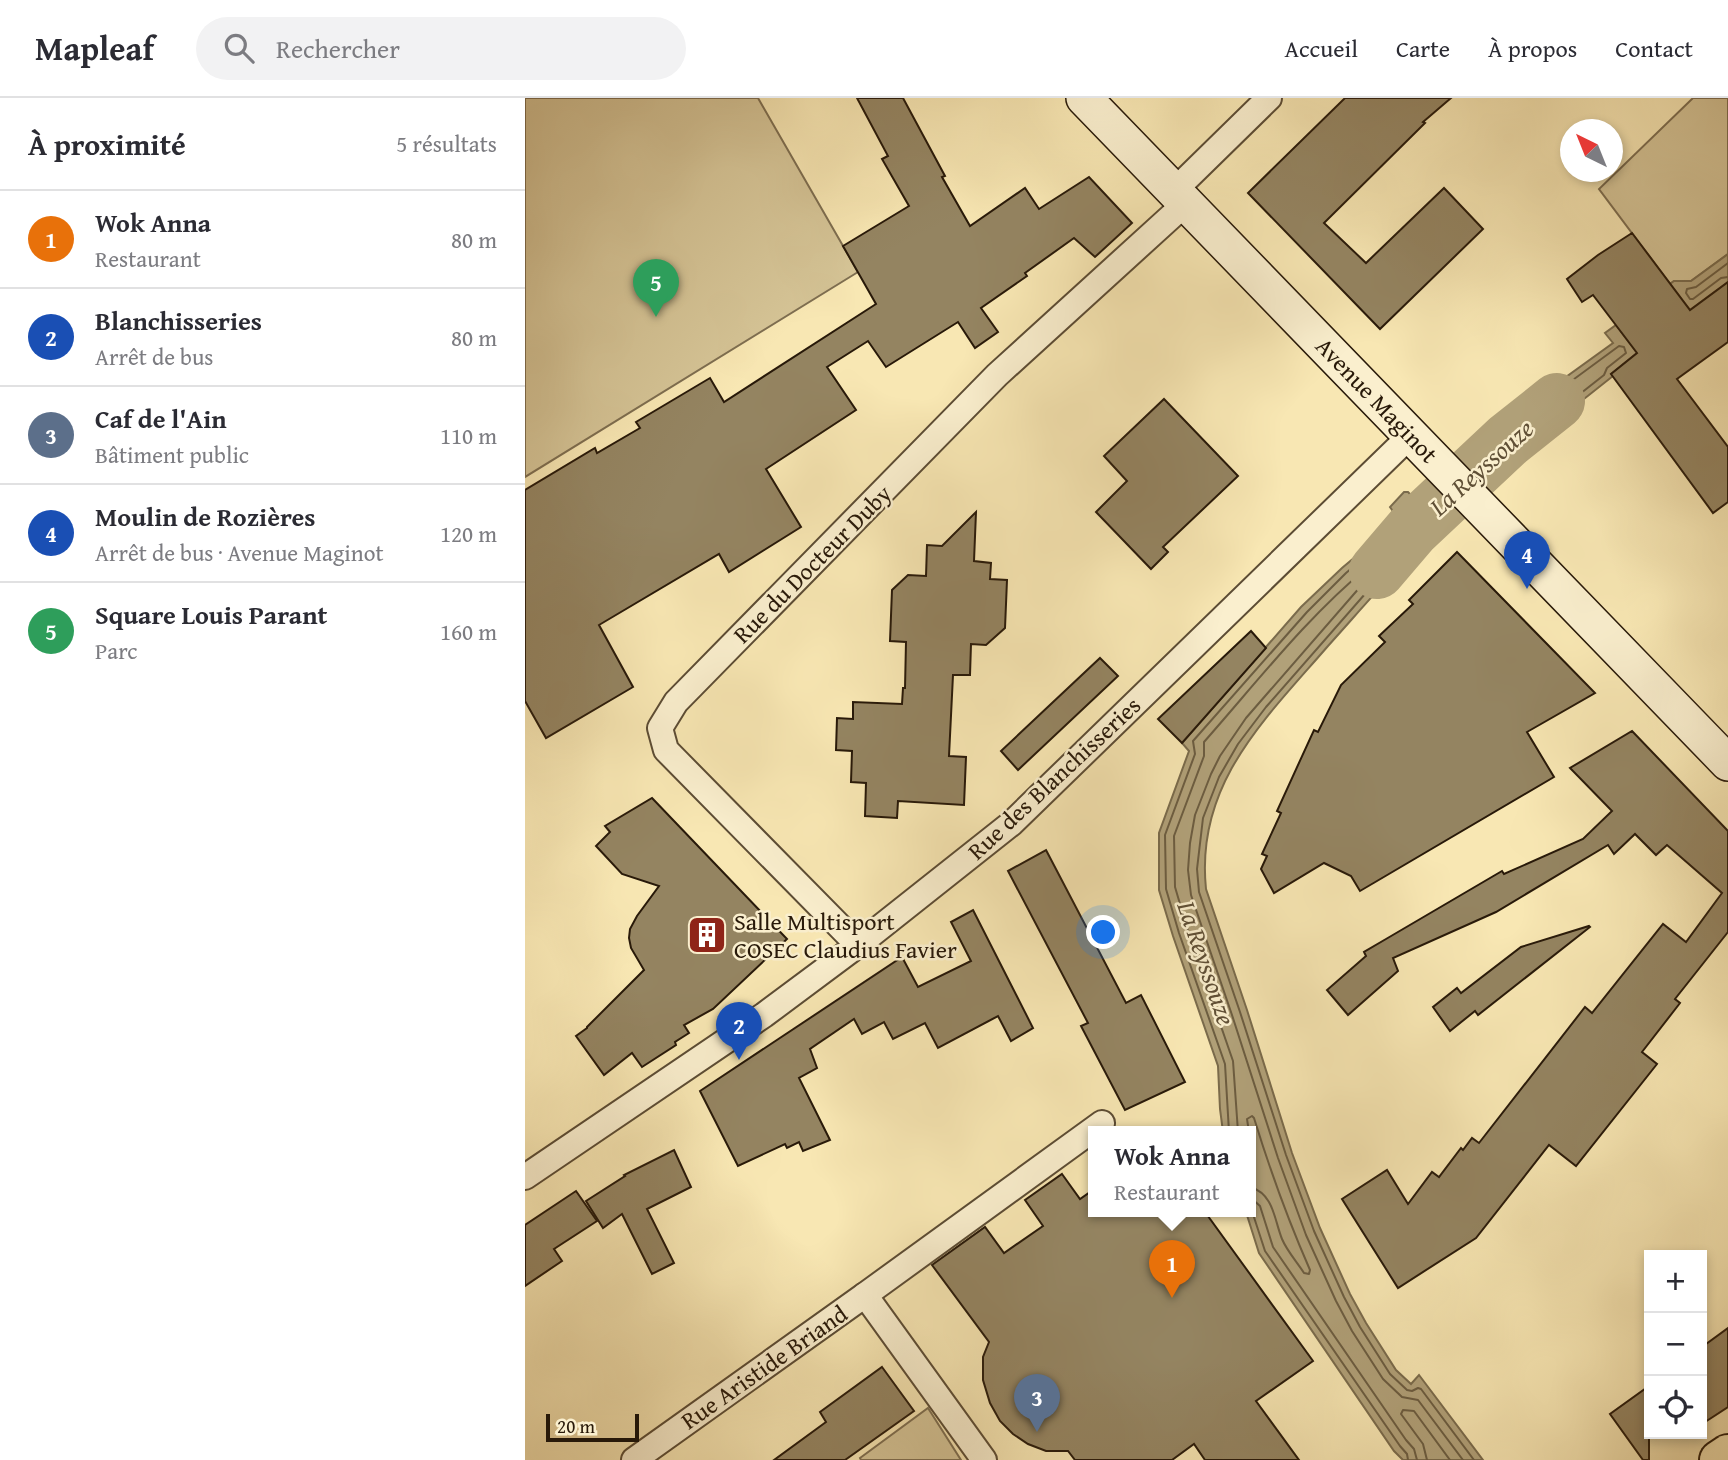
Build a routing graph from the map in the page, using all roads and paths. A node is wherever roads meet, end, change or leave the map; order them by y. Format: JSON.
{"nodes":[{"id":1,"x":1084,"y":98,"type":"edge"},
{"id":2,"x":1269,"y":98,"type":"edge"},
{"id":3,"x":1180,"y":197,"type":"junction"},
{"id":4,"x":1418,"y":443,"type":"junction"},
{"id":5,"x":1728,"y":763,"type":"edge"},
{"id":6,"x":858,"y":945,"type":"junction"},
{"id":7,"x":1102,"y":1123,"type":"dead end"},
{"id":8,"x":1098,"y":1126,"type":"edge"},
{"id":9,"x":1088,"y":1133,"type":"edge"},
{"id":10,"x":525,"y":1177,"type":"edge"},
{"id":11,"x":865,"y":1295,"type":"junction"},
{"id":12,"x":1728,"y":1454,"type":"edge"},
{"id":13,"x":634,"y":1460,"type":"edge"},
{"id":14,"x":984,"y":1460,"type":"edge"},
{"id":15,"x":1719,"y":1460,"type":"edge"}],
"edges":[{"from":1,"to":3,"type":"main road","name":"Avenue Maginot"},
{"from":2,"to":3,"type":"street","name":"Rue du Docteur Duby"},
{"from":3,"to":4,"type":"main road","name":"Avenue Maginot"},
{"from":3,"to":6,"type":"street","name":"Rue du Docteur Duby"},
{"from":4,"to":5,"type":"main road","name":"Avenue Maginot"},
{"from":4,"to":6,"type":"street","name":"Rue des Blanchisseries"},
{"from":6,"to":10,"type":"street","name":"Rue des Blanchisseries"},
{"from":7,"to":8,"type":"street"},
{"from":9,"to":11,"type":"street"},
{"from":11,"to":13,"type":"street","name":"Rue Aristide Briand"},
{"from":11,"to":14,"type":"street","name":"Rue Aristide Briand"},
{"from":12,"to":15,"type":"main road"}]}
